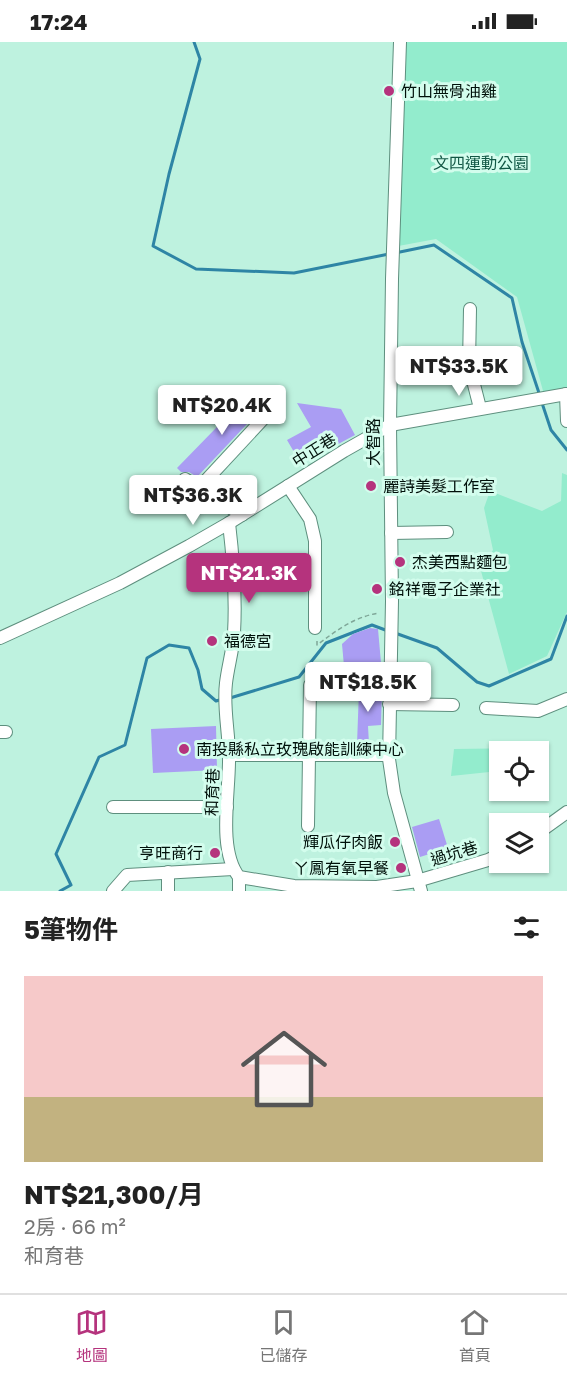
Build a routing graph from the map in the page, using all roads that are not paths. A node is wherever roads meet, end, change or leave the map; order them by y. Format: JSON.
{"nodes":[{"id":1,"x":400,"y":42,"type":"edge"},
{"id":2,"x":470,"y":309,"type":"dead end"},
{"id":3,"x":566,"y":394,"type":"edge"},
{"id":4,"x":276,"y":405,"type":"dead end"},
{"id":5,"x":480,"y":408,"type":"junction"},
{"id":6,"x":567,"y":421,"type":"edge"},
{"id":7,"x":390,"y":425,"type":"junction"},
{"id":8,"x":185,"y":479,"type":"dead end"},
{"id":9,"x":288,"y":486,"type":"junction"},
{"id":10,"x":199,"y":488,"type":"junction"},
{"id":11,"x":242,"y":515,"type":"junction"},
{"id":12,"x":229,"y":523,"type":"junction"},
{"id":13,"x":447,"y":532,"type":"dead end"},
{"id":14,"x":391,"y":533,"type":"junction"},
{"id":15,"x":315,"y":628,"type":"road end"},
{"id":16,"x":0,"y":638,"type":"edge"},
{"id":17,"x":310,"y":685,"type":"dead end"},
{"id":18,"x":567,"y":699,"type":"edge"},
{"id":19,"x":389,"y":704,"type":"junction"},
{"id":20,"x":453,"y":705,"type":"dead end"},
{"id":21,"x":486,"y":708,"type":"dead end"},
{"id":22,"x":230,"y":755,"type":"junction"},
{"id":23,"x":309,"y":755,"type":"junction"},
{"id":24,"x":389,"y":755,"type":"junction"},
{"id":25,"x":113,"y":807,"type":"dead end"},
{"id":26,"x":227,"y":807,"type":"junction"},
{"id":27,"x":567,"y":812,"type":"edge"},
{"id":28,"x":549,"y":825,"type":"edge"},
{"id":29,"x":308,"y":826,"type":"dead end"},
{"id":30,"x":489,"y":860,"type":"edge"},
{"id":31,"x":168,"y":872,"type":"junction"},
{"id":32,"x":236,"y":873,"type":"junction"},
{"id":33,"x":127,"y":875,"type":"junction"},
{"id":34,"x":419,"y":886,"type":"edge"},
{"id":35,"x":310,"y":889,"type":"edge"},
{"id":36,"x":112,"y":891,"type":"edge"},
{"id":37,"x":125,"y":891,"type":"edge"},
{"id":38,"x":168,"y":891,"type":"edge"},
{"id":39,"x":239,"y":891,"type":"edge"}],
"edges":[{"from":1,"to":7,"type":"street","name":"大智路"},
{"from":2,"to":5,"type":"street"},
{"from":3,"to":5,"type":"street","name":"中正巷"},
{"from":3,"to":6,"type":"street"},
{"from":4,"to":10,"type":"street"},
{"from":5,"to":7,"type":"street","name":"中正巷"},
{"from":7,"to":9,"type":"street","name":"中正巷"},
{"from":7,"to":14,"type":"street","name":"大智路"},
{"from":8,"to":10,"type":"street"},
{"from":9,"to":11,"type":"street","name":"中正巷"},
{"from":9,"to":15,"type":"street"},
{"from":10,"to":11,"type":"street"},
{"from":11,"to":12,"type":"street","name":"中正巷"},
{"from":12,"to":16,"type":"street","name":"中正巷"},
{"from":12,"to":22,"type":"street","name":"和育巷"},
{"from":13,"to":14,"type":"street"},
{"from":14,"to":19,"type":"street","name":"大智路"},
{"from":17,"to":23,"type":"street"},
{"from":18,"to":21,"type":"street"},
{"from":19,"to":20,"type":"street"},
{"from":19,"to":24,"type":"street"},
{"from":22,"to":23,"type":"street"},
{"from":22,"to":26,"type":"street","name":"和育巷"},
{"from":23,"to":24,"type":"street"},
{"from":23,"to":29,"type":"street"},
{"from":24,"to":34,"type":"street"},
{"from":25,"to":26,"type":"street"},
{"from":26,"to":32,"type":"street","name":"和育巷"},
{"from":27,"to":28,"type":"street"},
{"from":30,"to":34,"type":"street","name":"過坑巷"},
{"from":31,"to":32,"type":"street"},
{"from":31,"to":33,"type":"street"},
{"from":31,"to":38,"type":"street"},
{"from":32,"to":35,"type":"street"},
{"from":32,"to":39,"type":"street","name":"和育巷"},
{"from":33,"to":36,"type":"street"},
{"from":33,"to":37,"type":"street"},
{"from":34,"to":35,"type":"street"}]}
